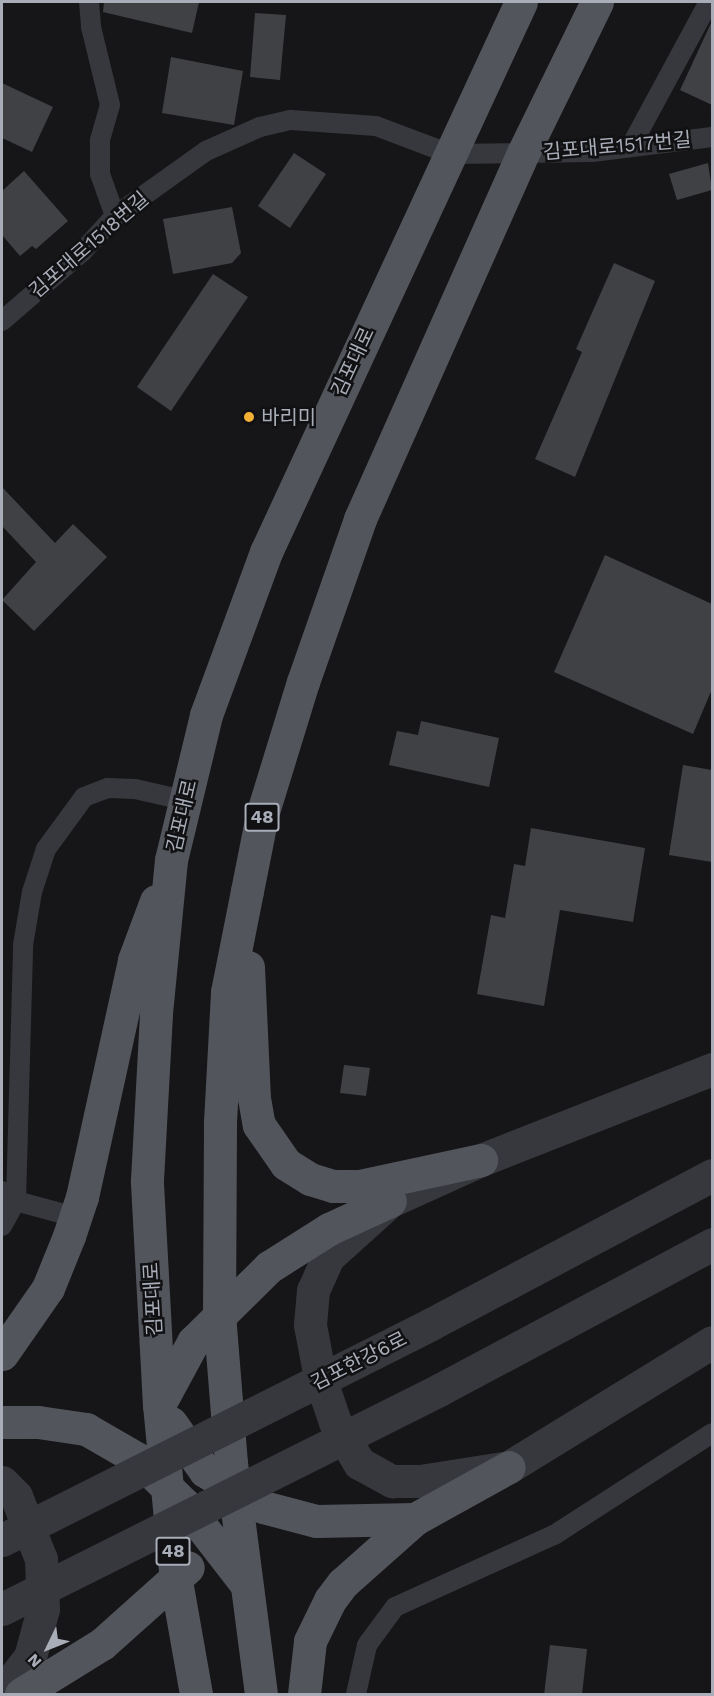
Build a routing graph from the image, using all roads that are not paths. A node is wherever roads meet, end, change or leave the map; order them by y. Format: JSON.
{"nodes":[{"id":1,"x":89,"y":2,"type":"edge"},
{"id":2,"x":521,"y":2,"type":"edge"},
{"id":3,"x":597,"y":2,"type":"edge"},
{"id":4,"x":709,"y":2,"type":"edge"},
{"id":5,"x":712,"y":137,"type":"edge"},
{"id":6,"x":631,"y":146,"type":"junction"},
{"id":7,"x":523,"y":153,"type":"junction"},
{"id":8,"x":450,"y":154,"type":"junction"},
{"id":9,"x":115,"y":216,"type":"junction"},
{"id":10,"x":2,"y":321,"type":"edge"},
{"id":11,"x":184,"y":800,"type":"junction"},
{"id":12,"x":171,"y":860,"type":"junction"},
{"id":13,"x":247,"y":891,"type":"junction"},
{"id":14,"x":712,"y":1069,"type":"edge"},
{"id":15,"x":481,"y":1160,"type":"junction"},
{"id":16,"x":712,"y":1175,"type":"edge"},
{"id":17,"x":9,"y":1196,"type":"edge"},
{"id":18,"x":390,"y":1200,"type":"junction"},
{"id":19,"x":75,"y":1217,"type":"junction"},
{"id":20,"x":2,"y":1226,"type":"edge"},
{"id":21,"x":712,"y":1244,"type":"edge"},
{"id":22,"x":219,"y":1315,"type":"junction"},
{"id":23,"x":712,"y":1342,"type":"edge"},
{"id":24,"x":2,"y":1354,"type":"edge"},
{"id":25,"x":159,"y":1405,"type":"junction"},
{"id":26,"x":2,"y":1422,"type":"edge"},
{"id":27,"x":712,"y":1433,"type":"edge"},
{"id":28,"x":509,"y":1467,"type":"junction"},
{"id":29,"x":2,"y":1482,"type":"edge"},
{"id":30,"x":167,"y":1487,"type":"junction"},
{"id":31,"x":235,"y":1492,"type":"junction"},
{"id":32,"x":415,"y":1520,"type":"junction"},
{"id":33,"x":211,"y":1539,"type":"junction"},
{"id":34,"x":2,"y":1540,"type":"edge"},
{"id":35,"x":176,"y":1581,"type":"junction"},
{"id":36,"x":247,"y":1585,"type":"junction"},
{"id":37,"x":2,"y":1609,"type":"edge"},
{"id":38,"x":2,"y":1693,"type":"edge"},
{"id":39,"x":21,"y":1695,"type":"edge"},
{"id":40,"x":196,"y":1695,"type":"edge"},
{"id":41,"x":261,"y":1695,"type":"edge"},
{"id":42,"x":304,"y":1695,"type":"edge"},
{"id":43,"x":356,"y":1695,"type":"edge"}],
"edges":[{"from":1,"to":9,"type":"lane"},
{"from":2,"to":8,"type":"main road","name":"김포대로","number":"48"},
{"from":3,"to":7,"type":"main road","number":"48"},
{"from":4,"to":6,"type":"lane"},
{"from":5,"to":6,"type":"lane","name":"김포대로1517번길"},
{"from":6,"to":7,"type":"lane","name":"김포대로1517번길"},
{"from":7,"to":8,"type":"lane","name":"김포대로1517번길"},
{"from":7,"to":13,"type":"main road","number":"48"},
{"from":8,"to":9,"type":"lane","name":"김포대로1518번길"},
{"from":8,"to":11,"type":"main road","name":"김포대로","number":"48"},
{"from":9,"to":10,"type":"lane","name":"김포대로1518번길"},
{"from":11,"to":12,"type":"main road","name":"김포대로","number":"48"},
{"from":11,"to":17,"type":"lane"},
{"from":12,"to":19,"type":"main road"},
{"from":12,"to":25,"type":"main road","name":"김포대로","number":"48"},
{"from":13,"to":15,"type":"main road"},
{"from":13,"to":22,"type":"main road","number":"48"},
{"from":14,"to":15,"type":"street"},
{"from":15,"to":18,"type":"street"},
{"from":16,"to":34,"type":"street","name":"김포한강6로","bridge":true},
{"from":17,"to":19,"type":"lane"},
{"from":17,"to":20,"type":"lane"},
{"from":18,"to":22,"type":"main road"},
{"from":18,"to":28,"type":"street"},
{"from":19,"to":24,"type":"main road"},
{"from":21,"to":37,"type":"street","bridge":true},
{"from":22,"to":25,"type":"main road"},
{"from":22,"to":31,"type":"main road","number":"48"},
{"from":23,"to":28,"type":"street"},
{"from":25,"to":30,"type":"main road","name":"김포대로","number":"48"},
{"from":25,"to":31,"type":"main road"},
{"from":26,"to":30,"type":"main road"},
{"from":27,"to":43,"type":"lane"},
{"from":28,"to":32,"type":"main road"},
{"from":29,"to":38,"type":"street"},
{"from":30,"to":33,"type":"main road"},
{"from":30,"to":35,"type":"main road","name":"김포대로","number":"48"},
{"from":31,"to":32,"type":"main road"},
{"from":31,"to":33,"type":"main road"},
{"from":31,"to":36,"type":"main road","number":"48"},
{"from":32,"to":42,"type":"main road"},
{"from":33,"to":35,"type":"main road"},
{"from":33,"to":36,"type":"main road"},
{"from":35,"to":39,"type":"main road"},
{"from":35,"to":40,"type":"main road","name":"김포대로","number":"48"},
{"from":36,"to":41,"type":"main road","number":"48"}]}
